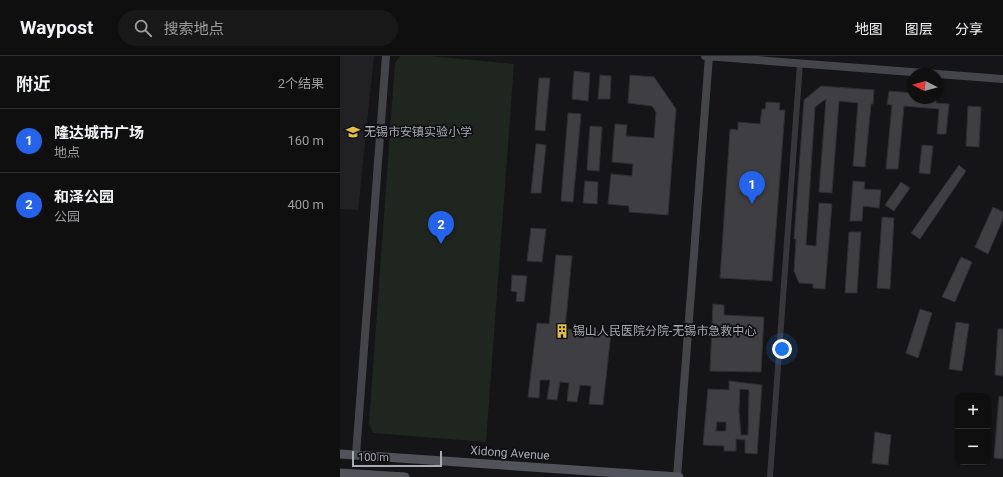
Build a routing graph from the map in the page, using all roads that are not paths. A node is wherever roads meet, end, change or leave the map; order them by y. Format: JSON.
{"nodes":[{"id":1,"x":386,"y":56,"type":"edge"},
{"id":2,"x":704,"y":56,"type":"edge"},
{"id":3,"x":709,"y":56,"type":"edge"},
{"id":4,"x":800,"y":63,"type":"junction"},
{"id":5,"x":1003,"y":79,"type":"edge"},
{"id":6,"x":340,"y":454,"type":"edge"},
{"id":7,"x":356,"y":455,"type":"junction"},
{"id":8,"x":340,"y":473,"type":"edge"},
{"id":9,"x":405,"y":477,"type":"edge"},
{"id":10,"x":678,"y":477,"type":"edge"},
{"id":11,"x":770,"y":477,"type":"edge"}],
"edges":[{"from":1,"to":7,"type":"street"},
{"from":2,"to":3,"type":"street"},
{"from":3,"to":4,"type":"street"},
{"from":3,"to":10,"type":"street"},
{"from":4,"to":5,"type":"street"},
{"from":4,"to":11,"type":"street"},
{"from":6,"to":7,"type":"main road","name":"Xidong Avenue"},
{"from":7,"to":10,"type":"main road","name":"Xidong Avenue"},
{"from":8,"to":9,"type":"main road"}]}
